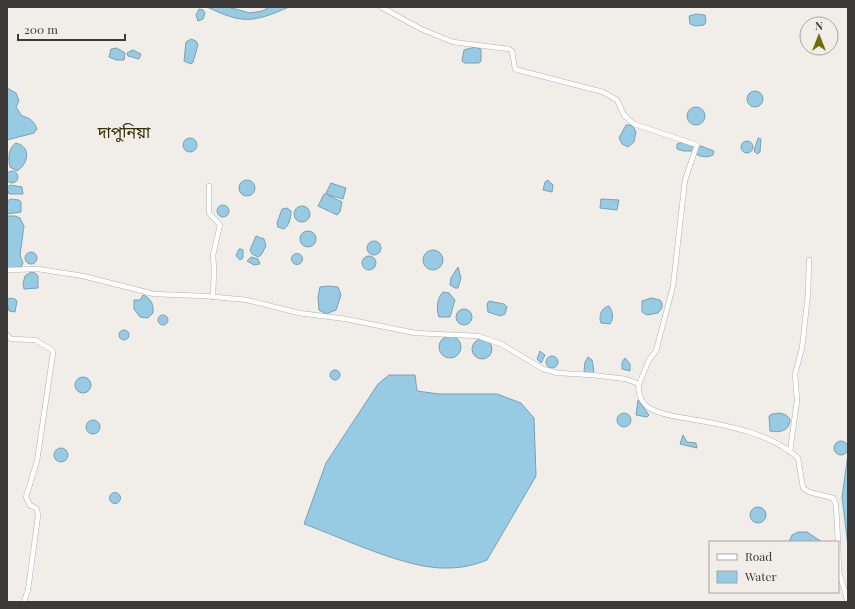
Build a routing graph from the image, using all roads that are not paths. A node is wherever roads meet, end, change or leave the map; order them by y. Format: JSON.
{"nodes":[{"id":1,"x":381,"y":7,"type":"edge"},
{"id":2,"x":209,"y":186,"type":"dead end"},
{"id":3,"x":809,"y":260,"type":"dead end"},
{"id":4,"x":7,"y":270,"type":"edge"},
{"id":5,"x":213,"y":296,"type":"junction"},
{"id":6,"x":7,"y":335,"type":"edge"},
{"id":7,"x":639,"y":384,"type":"junction"},
{"id":8,"x":790,"y":452,"type":"junction"},
{"id":9,"x":838,"y":541,"type":"edge"},
{"id":10,"x":839,"y":572,"type":"edge"},
{"id":11,"x":24,"y":602,"type":"edge"},
{"id":12,"x":848,"y":602,"type":"edge"}],
"edges":[{"from":1,"to":7,"type":"street"},
{"from":2,"to":5,"type":"street"},
{"from":3,"to":8,"type":"street"},
{"from":4,"to":5,"type":"street"},
{"from":5,"to":7,"type":"street"},
{"from":6,"to":11,"type":"street"},
{"from":7,"to":8,"type":"street"},
{"from":8,"to":9,"type":"street"},
{"from":10,"to":12,"type":"street"}]}
